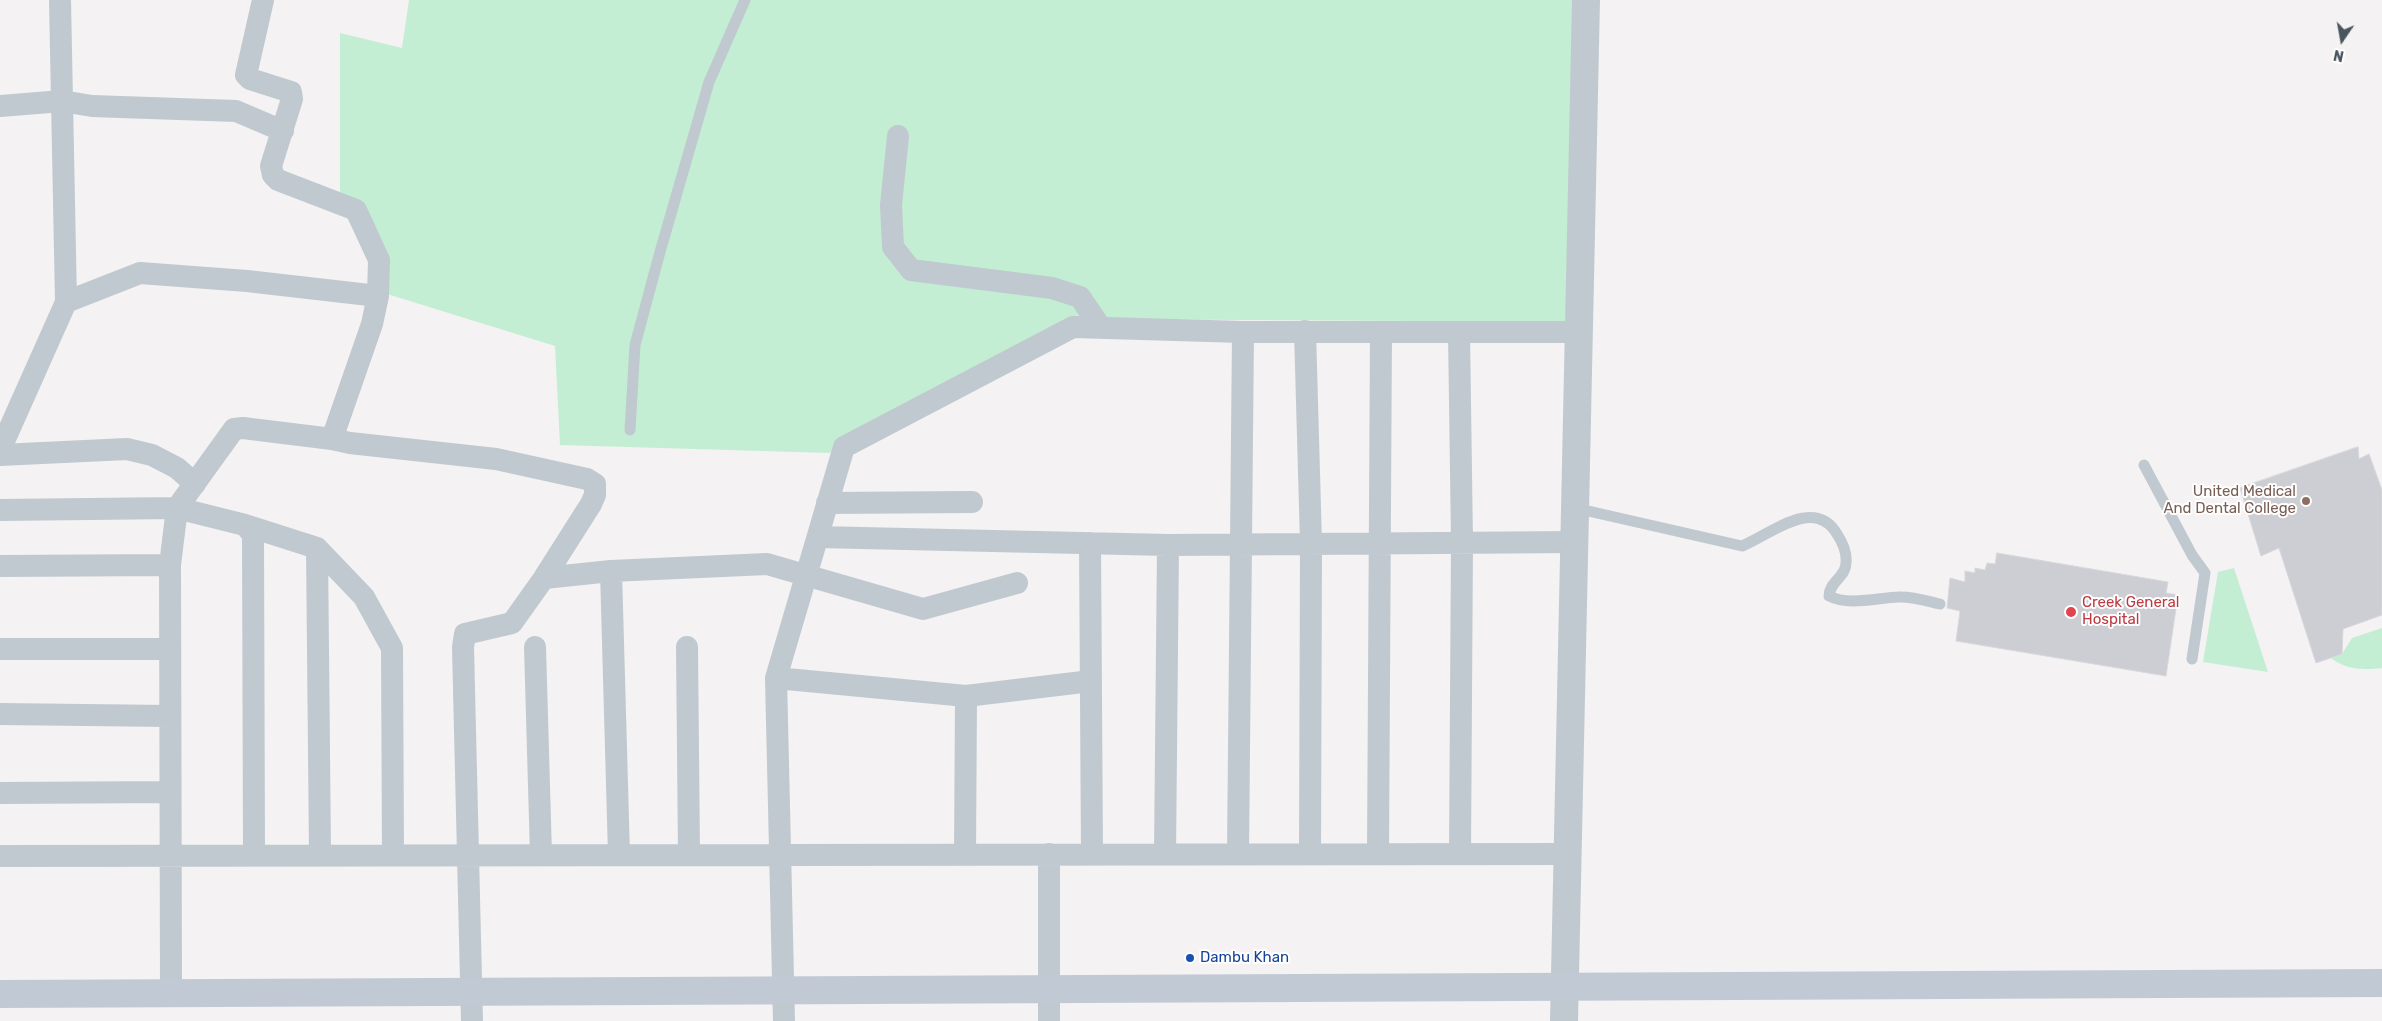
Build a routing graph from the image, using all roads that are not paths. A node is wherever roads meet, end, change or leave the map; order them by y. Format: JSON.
{"nodes":[{"id":1,"x":60,"y":0,"type":"edge"},
{"id":2,"x":264,"y":0,"type":"edge"},
{"id":3,"x":746,"y":0,"type":"edge"},
{"id":4,"x":1586,"y":0,"type":"edge"},
{"id":5,"x":62,"y":101,"type":"junction"},
{"id":6,"x":0,"y":106,"type":"edge"},
{"id":7,"x":282,"y":131,"type":"junction"},
{"id":8,"x":898,"y":136,"type":"dead end"},
{"id":9,"x":378,"y":296,"type":"junction"},
{"id":10,"x":66,"y":302,"type":"junction"},
{"id":11,"x":1101,"y":328,"type":"junction"},
{"id":12,"x":1306,"y":331,"type":"junction"},
{"id":13,"x":1243,"y":332,"type":"junction"},
{"id":14,"x":1382,"y":332,"type":"junction"},
{"id":15,"x":1459,"y":332,"type":"junction"},
{"id":16,"x":1578,"y":332,"type":"junction"},
{"id":17,"x":630,"y":430,"type":"dead end"},
{"id":18,"x":332,"y":439,"type":"junction"},
{"id":19,"x":0,"y":450,"type":"edge"},
{"id":20,"x":0,"y":455,"type":"edge"},
{"id":21,"x":2144,"y":465,"type":"dead end"},
{"id":22,"x":195,"y":484,"type":"junction"},
{"id":23,"x":972,"y":502,"type":"dead end"},
{"id":24,"x":827,"y":503,"type":"junction"},
{"id":25,"x":177,"y":508,"type":"junction"},
{"id":26,"x":1575,"y":508,"type":"junction"},
{"id":27,"x":0,"y":510,"type":"edge"},
{"id":28,"x":245,"y":525,"type":"junction"},
{"id":29,"x":818,"y":537,"type":"junction"},
{"id":30,"x":1380,"y":542,"type":"junction"},
{"id":31,"x":1462,"y":542,"type":"junction"},
{"id":32,"x":1575,"y":542,"type":"junction"},
{"id":33,"x":1090,"y":543,"type":"junction"},
{"id":34,"x":1311,"y":543,"type":"junction"},
{"id":35,"x":1168,"y":544,"type":"junction"},
{"id":36,"x":1241,"y":544,"type":"junction"},
{"id":37,"x":317,"y":548,"type":"junction"},
{"id":38,"x":0,"y":566,"type":"edge"},
{"id":39,"x":170,"y":566,"type":"junction"},
{"id":40,"x":610,"y":572,"type":"junction"},
{"id":41,"x":806,"y":575,"type":"junction"},
{"id":42,"x":544,"y":578,"type":"junction"},
{"id":43,"x":1017,"y":584,"type":"dead end"},
{"id":44,"x":1940,"y":604,"type":"dead end"},
{"id":45,"x":535,"y":647,"type":"dead end"},
{"id":46,"x":687,"y":647,"type":"dead end"},
{"id":47,"x":170,"y":648,"type":"junction"},
{"id":48,"x":0,"y":649,"type":"edge"},
{"id":49,"x":2192,"y":659,"type":"dead end"},
{"id":50,"x":776,"y":678,"type":"junction"},
{"id":51,"x":1091,"y":681,"type":"junction"},
{"id":52,"x":966,"y":696,"type":"junction"},
{"id":53,"x":0,"y":714,"type":"edge"},
{"id":54,"x":170,"y":716,"type":"junction"},
{"id":55,"x":170,"y":792,"type":"junction"},
{"id":56,"x":0,"y":793,"type":"edge"},
{"id":57,"x":781,"y":854,"type":"junction"},
{"id":58,"x":965,"y":854,"type":"junction"},
{"id":59,"x":1049,"y":854,"type":"junction"},
{"id":60,"x":1092,"y":854,"type":"junction"},
{"id":61,"x":1165,"y":854,"type":"junction"},
{"id":62,"x":1238,"y":854,"type":"junction"},
{"id":63,"x":1310,"y":854,"type":"junction"},
{"id":64,"x":1378,"y":854,"type":"junction"},
{"id":65,"x":1460,"y":854,"type":"junction"},
{"id":66,"x":1568,"y":854,"type":"junction"},
{"id":67,"x":170,"y":855,"type":"junction"},
{"id":68,"x":254,"y":855,"type":"junction"},
{"id":69,"x":320,"y":855,"type":"junction"},
{"id":70,"x":393,"y":855,"type":"junction"},
{"id":71,"x":468,"y":855,"type":"junction"},
{"id":72,"x":541,"y":855,"type":"junction"},
{"id":73,"x":619,"y":855,"type":"junction"},
{"id":74,"x":689,"y":855,"type":"junction"},
{"id":75,"x":0,"y":856,"type":"edge"},
{"id":76,"x":2382,"y":983,"type":"edge"},
{"id":77,"x":1566,"y":987,"type":"junction"},
{"id":78,"x":1050,"y":989,"type":"junction"},
{"id":79,"x":784,"y":990,"type":"junction"},
{"id":80,"x":472,"y":992,"type":"junction"},
{"id":81,"x":171,"y":993,"type":"junction"},
{"id":82,"x":0,"y":994,"type":"edge"},
{"id":83,"x":472,"y":1021,"type":"edge"},
{"id":84,"x":784,"y":1021,"type":"edge"},
{"id":85,"x":1050,"y":1021,"type":"edge"},
{"id":86,"x":1564,"y":1021,"type":"edge"}],
"edges":[{"from":1,"to":5,"type":"street"},
{"from":2,"to":7,"type":"street"},
{"from":3,"to":17,"type":"lane"},
{"from":4,"to":16,"type":"street"},
{"from":5,"to":6,"type":"street"},
{"from":5,"to":7,"type":"street"},
{"from":5,"to":10,"type":"street"},
{"from":7,"to":9,"type":"street"},
{"from":8,"to":11,"type":"street"},
{"from":9,"to":10,"type":"street"},
{"from":9,"to":18,"type":"street"},
{"from":10,"to":19,"type":"street"},
{"from":11,"to":13,"type":"street"},
{"from":11,"to":24,"type":"street"},
{"from":12,"to":13,"type":"street"},
{"from":12,"to":14,"type":"street"},
{"from":12,"to":34,"type":"street"},
{"from":13,"to":36,"type":"street"},
{"from":14,"to":15,"type":"street"},
{"from":14,"to":30,"type":"street"},
{"from":15,"to":16,"type":"street"},
{"from":15,"to":31,"type":"street"},
{"from":16,"to":26,"type":"street"},
{"from":18,"to":22,"type":"street"},
{"from":18,"to":42,"type":"street"},
{"from":20,"to":22,"type":"street"},
{"from":21,"to":49,"type":"lane"},
{"from":22,"to":25,"type":"street"},
{"from":23,"to":24,"type":"street"},
{"from":24,"to":29,"type":"street"},
{"from":25,"to":27,"type":"street"},
{"from":25,"to":28,"type":"street"},
{"from":25,"to":39,"type":"street"},
{"from":26,"to":32,"type":"street"},
{"from":26,"to":44,"type":"lane"},
{"from":28,"to":37,"type":"street"},
{"from":28,"to":68,"type":"street"},
{"from":29,"to":33,"type":"street"},
{"from":29,"to":41,"type":"street"},
{"from":30,"to":31,"type":"street"},
{"from":30,"to":34,"type":"street"},
{"from":30,"to":64,"type":"street"},
{"from":31,"to":32,"type":"street"},
{"from":31,"to":65,"type":"street"},
{"from":32,"to":66,"type":"street"},
{"from":33,"to":35,"type":"street"},
{"from":33,"to":51,"type":"street"},
{"from":34,"to":36,"type":"street"},
{"from":34,"to":63,"type":"street"},
{"from":35,"to":36,"type":"street"},
{"from":35,"to":61,"type":"street"},
{"from":36,"to":62,"type":"street"},
{"from":37,"to":69,"type":"street"},
{"from":37,"to":70,"type":"street"},
{"from":38,"to":39,"type":"street"},
{"from":39,"to":47,"type":"street"},
{"from":40,"to":41,"type":"street"},
{"from":40,"to":42,"type":"street"},
{"from":40,"to":73,"type":"street"},
{"from":41,"to":43,"type":"street"},
{"from":41,"to":50,"type":"street"},
{"from":42,"to":71,"type":"street"},
{"from":45,"to":72,"type":"street"},
{"from":46,"to":74,"type":"street"},
{"from":47,"to":48,"type":"street"},
{"from":47,"to":54,"type":"street"},
{"from":50,"to":52,"type":"street"},
{"from":50,"to":57,"type":"street"},
{"from":51,"to":52,"type":"street"},
{"from":51,"to":60,"type":"street"},
{"from":52,"to":58,"type":"street"},
{"from":53,"to":54,"type":"street"},
{"from":54,"to":55,"type":"street"},
{"from":55,"to":56,"type":"street"},
{"from":55,"to":67,"type":"street"},
{"from":57,"to":58,"type":"street"},
{"from":57,"to":74,"type":"street"},
{"from":57,"to":79,"type":"street"},
{"from":58,"to":59,"type":"street"},
{"from":59,"to":60,"type":"street"},
{"from":59,"to":78,"type":"street"},
{"from":60,"to":61,"type":"street"},
{"from":61,"to":62,"type":"street"},
{"from":62,"to":63,"type":"street"},
{"from":63,"to":64,"type":"street"},
{"from":64,"to":65,"type":"street"},
{"from":65,"to":66,"type":"street"},
{"from":66,"to":77,"type":"street"},
{"from":67,"to":68,"type":"street"},
{"from":67,"to":75,"type":"street"},
{"from":67,"to":81,"type":"street"},
{"from":68,"to":69,"type":"street"},
{"from":69,"to":70,"type":"street"},
{"from":70,"to":71,"type":"street"},
{"from":71,"to":72,"type":"street"},
{"from":71,"to":80,"type":"street"},
{"from":72,"to":73,"type":"street"},
{"from":73,"to":74,"type":"street"},
{"from":76,"to":77,"type":"main road"},
{"from":77,"to":78,"type":"main road"},
{"from":77,"to":86,"type":"street"},
{"from":78,"to":79,"type":"main road"},
{"from":78,"to":85,"type":"street"},
{"from":79,"to":80,"type":"main road"},
{"from":79,"to":84,"type":"street"},
{"from":80,"to":81,"type":"main road"},
{"from":80,"to":83,"type":"street"},
{"from":81,"to":82,"type":"main road"}]}
